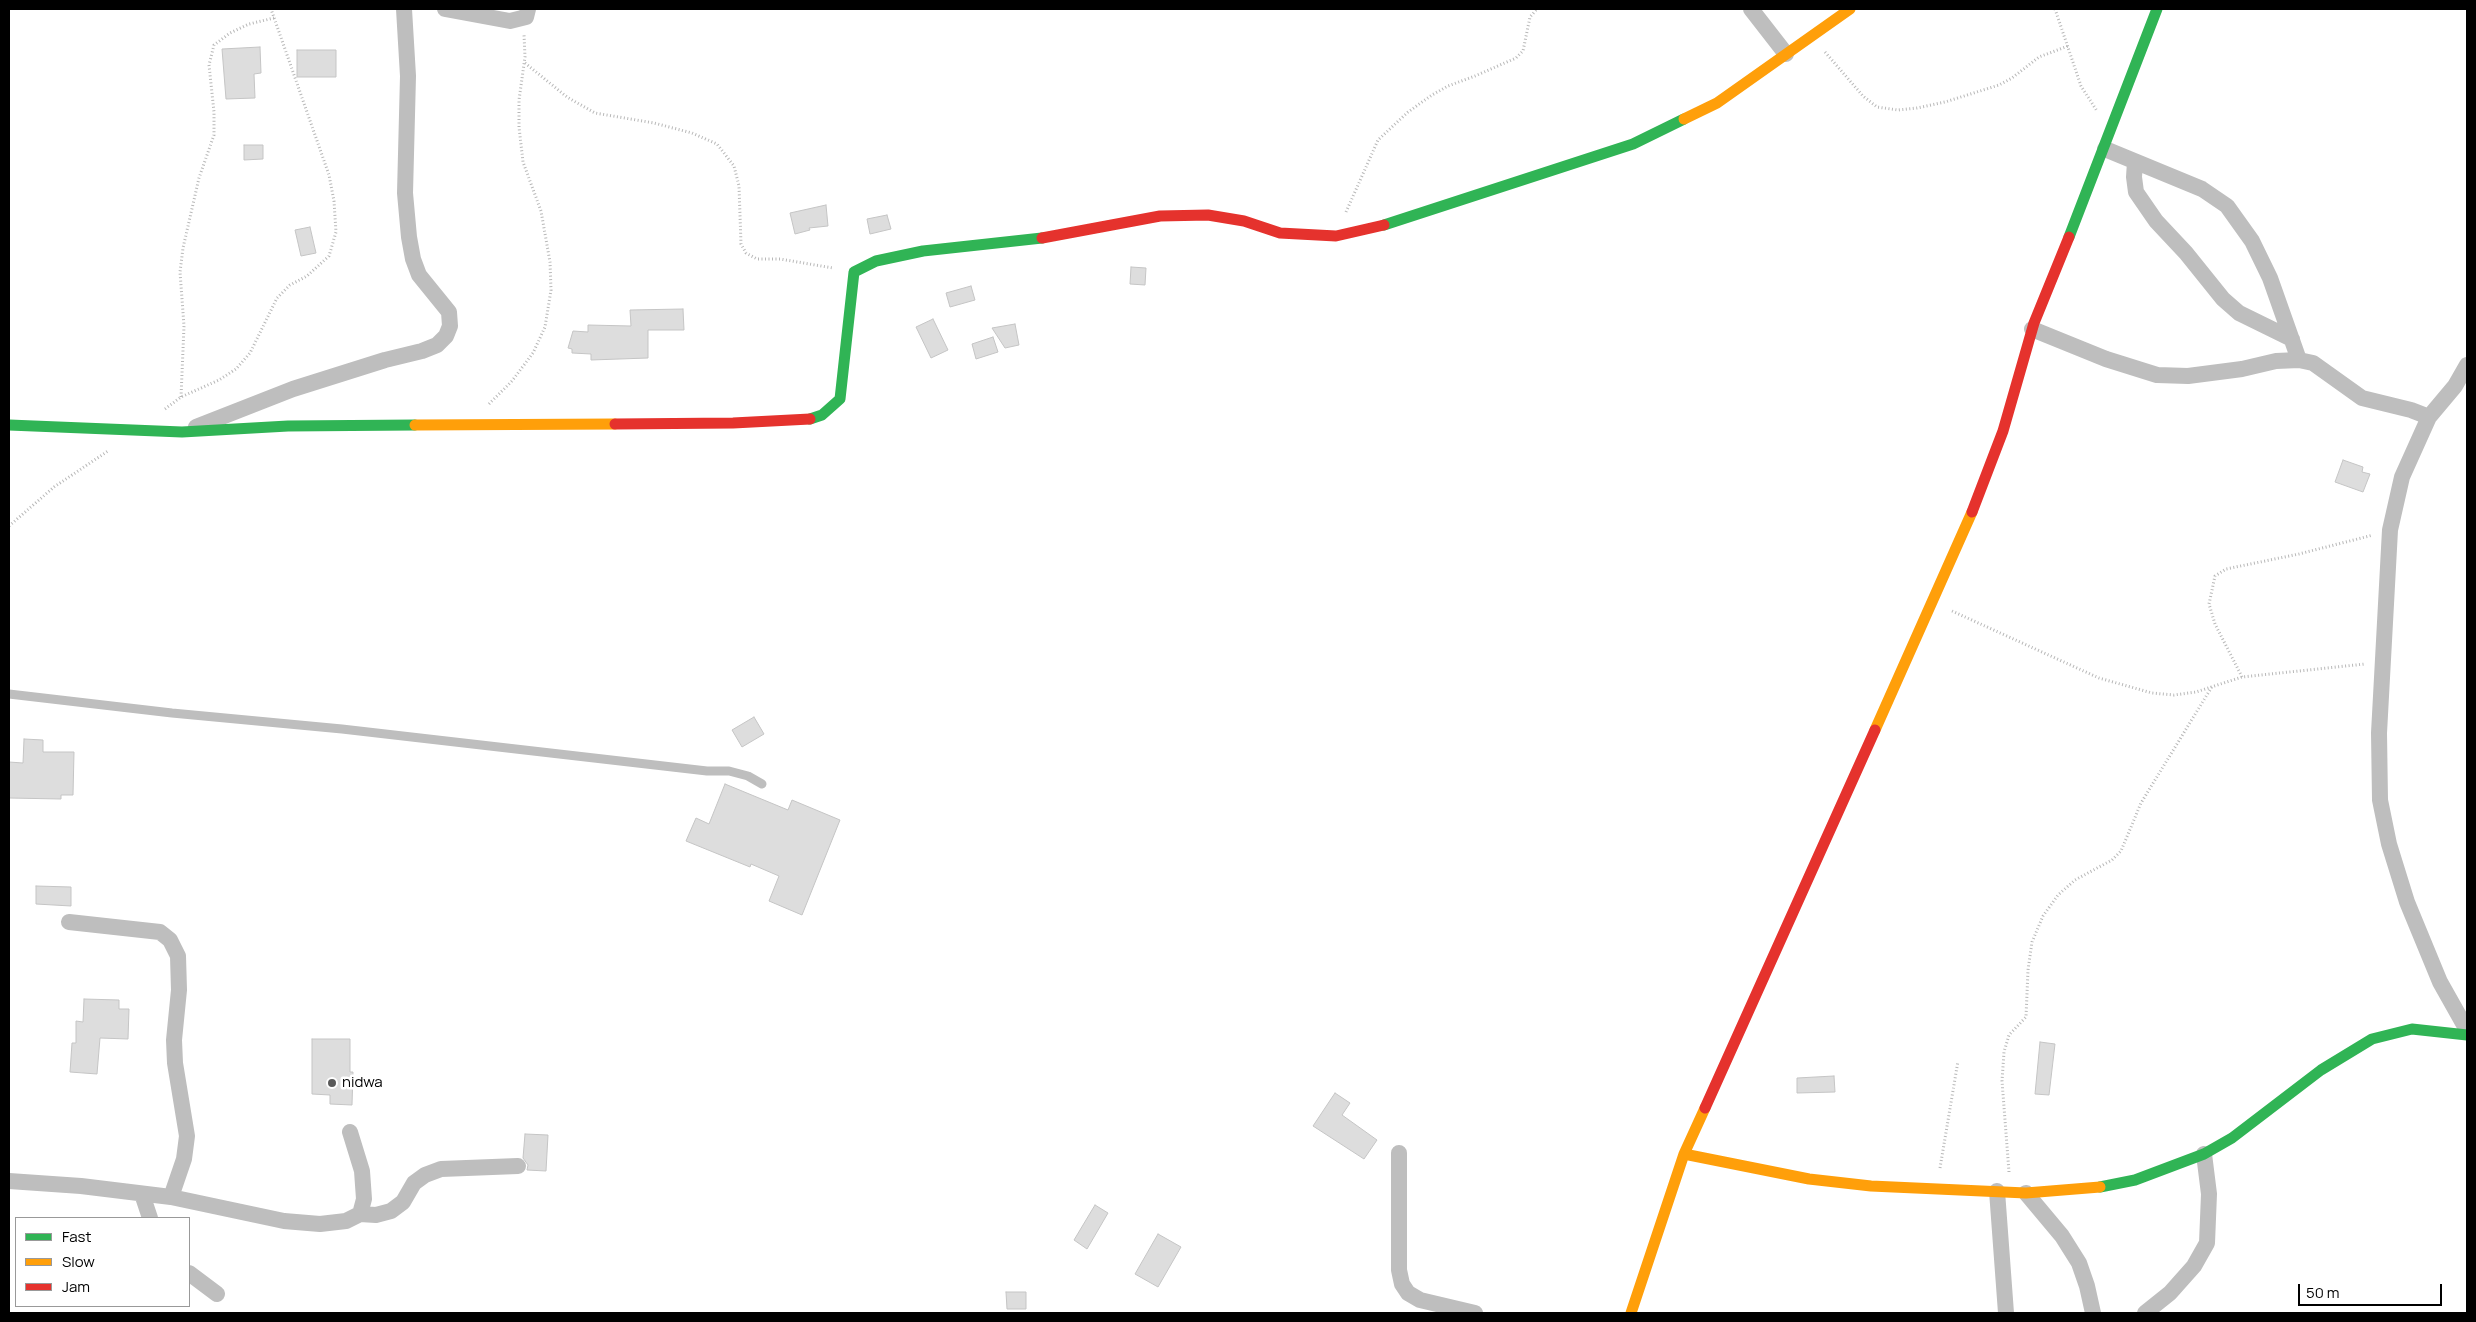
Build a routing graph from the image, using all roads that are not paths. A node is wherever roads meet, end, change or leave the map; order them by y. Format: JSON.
{"nodes":[{"id":1,"x":404,"y":9,"type":"edge"},
{"id":2,"x":445,"y":9,"type":"edge"},
{"id":3,"x":1751,"y":9,"type":"edge"},
{"id":4,"x":1850,"y":9,"type":"edge"},
{"id":5,"x":2157,"y":9,"type":"edge"},
{"id":6,"x":525,"y":14,"type":"edge"},
{"id":7,"x":1786,"y":54,"type":"junction"},
{"id":8,"x":2105,"y":149,"type":"junction"},
{"id":9,"x":2135,"y":162,"type":"junction"},
{"id":10,"x":2032,"y":329,"type":"junction"},
{"id":11,"x":2292,"y":339,"type":"junction"},
{"id":12,"x":2299,"y":360,"type":"junction"},
{"id":13,"x":2467,"y":365,"type":"edge"},
{"id":14,"x":2429,"y":417,"type":"junction"},
{"id":15,"x":9,"y":424,"type":"edge"},
{"id":16,"x":182,"y":432,"type":"junction"},
{"id":17,"x":9,"y":694,"type":"edge"},
{"id":18,"x":762,"y":784,"type":"dead end"},
{"id":19,"x":69,"y":922,"type":"dead end"},
{"id":20,"x":2467,"y":1030,"type":"edge"},
{"id":21,"x":2467,"y":1036,"type":"edge"},
{"id":22,"x":350,"y":1132,"type":"dead end"},
{"id":23,"x":1399,"y":1153,"type":"dead end"},
{"id":24,"x":1684,"y":1154,"type":"junction"},
{"id":25,"x":2204,"y":1154,"type":"junction"},
{"id":26,"x":518,"y":1166,"type":"dead end"},
{"id":27,"x":9,"y":1181,"type":"edge"},
{"id":28,"x":2011,"y":1192,"type":"junction"},
{"id":29,"x":142,"y":1194,"type":"junction"},
{"id":30,"x":171,"y":1197,"type":"junction"},
{"id":31,"x":360,"y":1214,"type":"junction"},
{"id":32,"x":150,"y":1217,"type":"edge"},
{"id":33,"x":190,"y":1273,"type":"edge"},
{"id":34,"x":217,"y":1294,"type":"dead end"},
{"id":35,"x":1416,"y":1307,"type":"edge"},
{"id":36,"x":1475,"y":1313,"type":"edge"},
{"id":37,"x":1631,"y":1313,"type":"edge"},
{"id":38,"x":2006,"y":1313,"type":"edge"},
{"id":39,"x":2093,"y":1313,"type":"edge"},
{"id":40,"x":2145,"y":1313,"type":"edge"}],
"edges":[{"from":1,"to":16,"type":"street"},
{"from":2,"to":6,"type":"street"},
{"from":3,"to":7,"type":"street"},
{"from":4,"to":7,"type":"street"},
{"from":5,"to":8,"type":"street"},
{"from":7,"to":16,"type":"street"},
{"from":8,"to":9,"type":"street"},
{"from":8,"to":10,"type":"street"},
{"from":9,"to":11,"type":"street"},
{"from":9,"to":11,"type":"street"},
{"from":10,"to":12,"type":"street"},
{"from":10,"to":24,"type":"street"},
{"from":11,"to":12,"type":"street"},
{"from":12,"to":14,"type":"street"},
{"from":13,"to":14,"type":"street"},
{"from":14,"to":20,"type":"street"},
{"from":15,"to":16,"type":"street"},
{"from":17,"to":18,"type":"lane"},
{"from":19,"to":30,"type":"street"},
{"from":21,"to":25,"type":"street"},
{"from":22,"to":31,"type":"street"},
{"from":23,"to":35,"type":"street"},
{"from":24,"to":28,"type":"street"},
{"from":24,"to":37,"type":"street"},
{"from":25,"to":28,"type":"street"},
{"from":25,"to":40,"type":"street"},
{"from":26,"to":31,"type":"street"},
{"from":27,"to":29,"type":"street"},
{"from":28,"to":38,"type":"street"},
{"from":28,"to":39,"type":"street"},
{"from":29,"to":30,"type":"street"},
{"from":29,"to":32,"type":"street"},
{"from":30,"to":31,"type":"street"},
{"from":33,"to":34,"type":"street"},
{"from":35,"to":36,"type":"street"}]}
